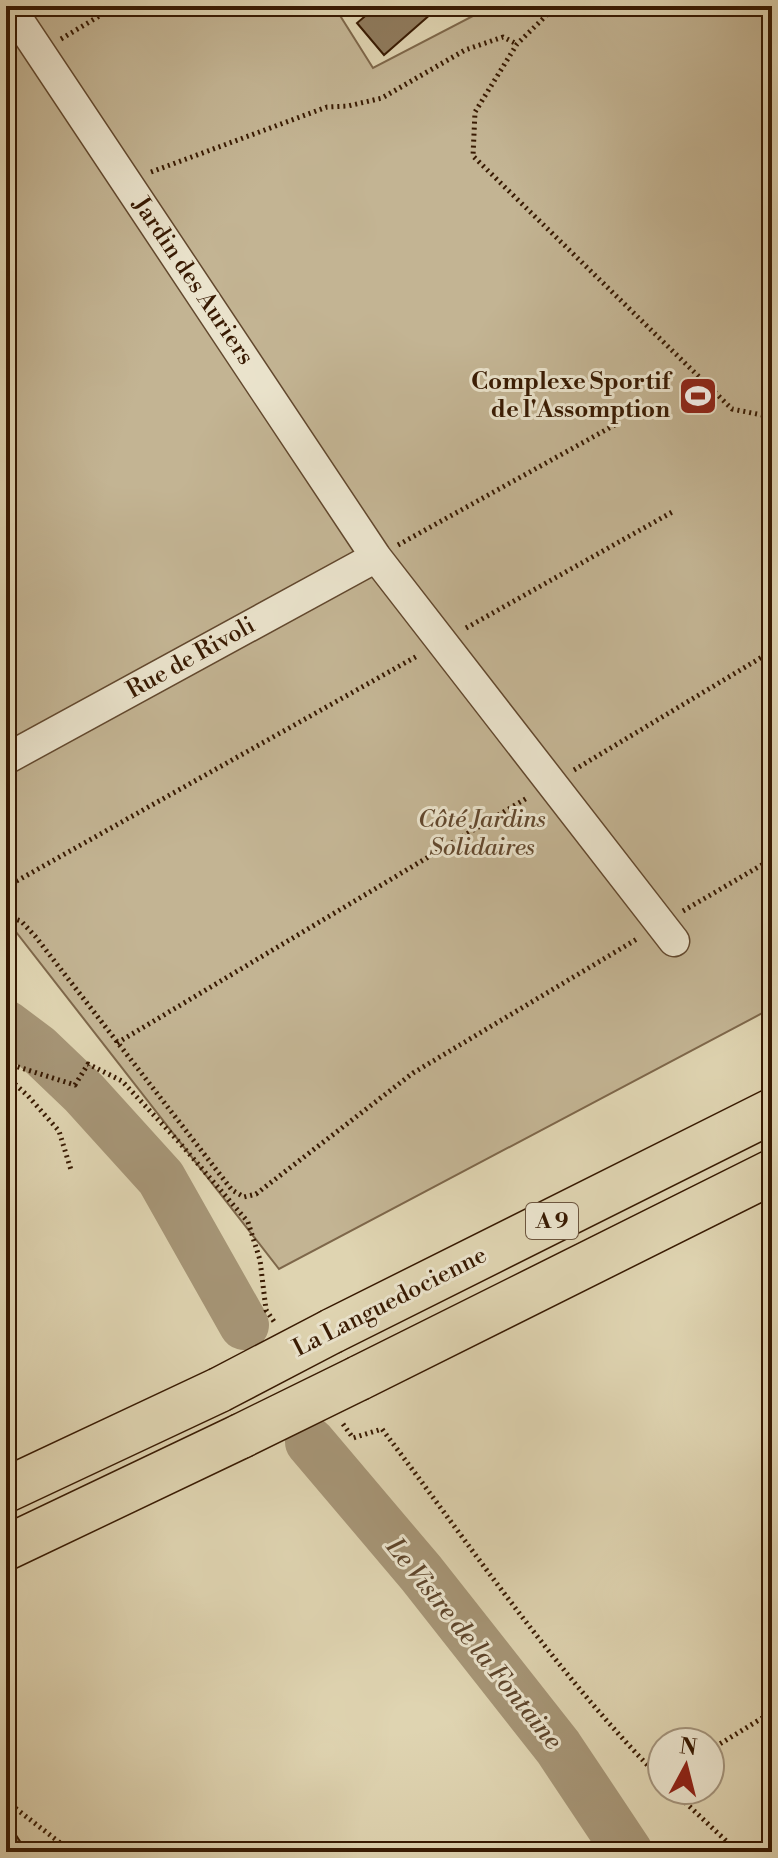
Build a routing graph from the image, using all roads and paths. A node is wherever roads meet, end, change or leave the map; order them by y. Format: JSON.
{"nodes":[{"id":1,"x":9,"y":6,"type":"edge"},
{"id":2,"x":116,"y":6,"type":"edge"},
{"id":3,"x":556,"y":6,"type":"edge"},
{"id":4,"x":517,"y":44,"type":"junction"},
{"id":5,"x":39,"y":52,"type":"junction"},
{"id":6,"x":126,"y":181,"type":"junction"},
{"id":7,"x":772,"y":412,"type":"edge"},
{"id":8,"x":620,"y":422,"type":"dead end"},
{"id":9,"x":674,"y":511,"type":"dead end"},
{"id":10,"x":376,"y":557,"type":"junction"},
{"id":11,"x":442,"y":642,"type":"junction"},
{"id":12,"x":772,"y":651,"type":"edge"},
{"id":13,"x":6,"y":759,"type":"edge"},
{"id":14,"x":552,"y":783,"type":"junction"},
{"id":15,"x":772,"y":859,"type":"edge"},
{"id":16,"x":6,"y":887,"type":"edge"},
{"id":17,"x":6,"y":916,"type":"edge"},
{"id":18,"x":667,"y":933,"type":"junction"},
{"id":19,"x":117,"y":1043,"type":"junction"},
{"id":20,"x":6,"y":1076,"type":"edge"},
{"id":21,"x":772,"y":1111,"type":"edge"},
{"id":22,"x":71,"y":1170,"type":"dead end"},
{"id":23,"x":772,"y":1172,"type":"edge"},
{"id":24,"x":6,"y":1490,"type":"edge"},
{"id":25,"x":6,"y":1548,"type":"edge"},
{"id":26,"x":772,"y":1712,"type":"edge"},
{"id":27,"x":726,"y":1740,"type":"edge"},
{"id":28,"x":6,"y":1801,"type":"edge"},
{"id":29,"x":689,"y":1806,"type":"edge"},
{"id":30,"x":72,"y":1852,"type":"edge"},
{"id":31,"x":738,"y":1852,"type":"edge"}],
"edges":[{"from":1,"to":5,"type":"street","name":"Jardin des Auriers"},
{"from":2,"to":5,"type":"path"},
{"from":3,"to":4,"type":"path"},
{"from":4,"to":6,"type":"path"},
{"from":4,"to":7,"type":"path"},
{"from":5,"to":6,"type":"street","name":"Jardin des Auriers"},
{"from":6,"to":10,"type":"street","name":"Jardin des Auriers"},
{"from":8,"to":10,"type":"path"},
{"from":9,"to":11,"type":"path"},
{"from":10,"to":11,"type":"street","name":"Jardin des Auriers"},
{"from":10,"to":13,"type":"street","name":"Rue de Rivoli"},
{"from":11,"to":14,"type":"street","name":"Jardin des Auriers"},
{"from":11,"to":16,"type":"path"},
{"from":12,"to":14,"type":"path"},
{"from":14,"to":18,"type":"street","name":"Jardin des Auriers"},
{"from":14,"to":19,"type":"path"},
{"from":15,"to":18,"type":"path"},
{"from":17,"to":19,"type":"path"},
{"from":18,"to":19,"type":"path"},
{"from":20,"to":22,"type":"path"},
{"from":21,"to":24,"type":"highway","name":"La Languedocienne","number":"A 9","bridge":true},
{"from":23,"to":25,"type":"highway","number":"A 9","bridge":true},
{"from":26,"to":27,"type":"path"},
{"from":28,"to":30,"type":"path"},
{"from":29,"to":31,"type":"path"}]}
